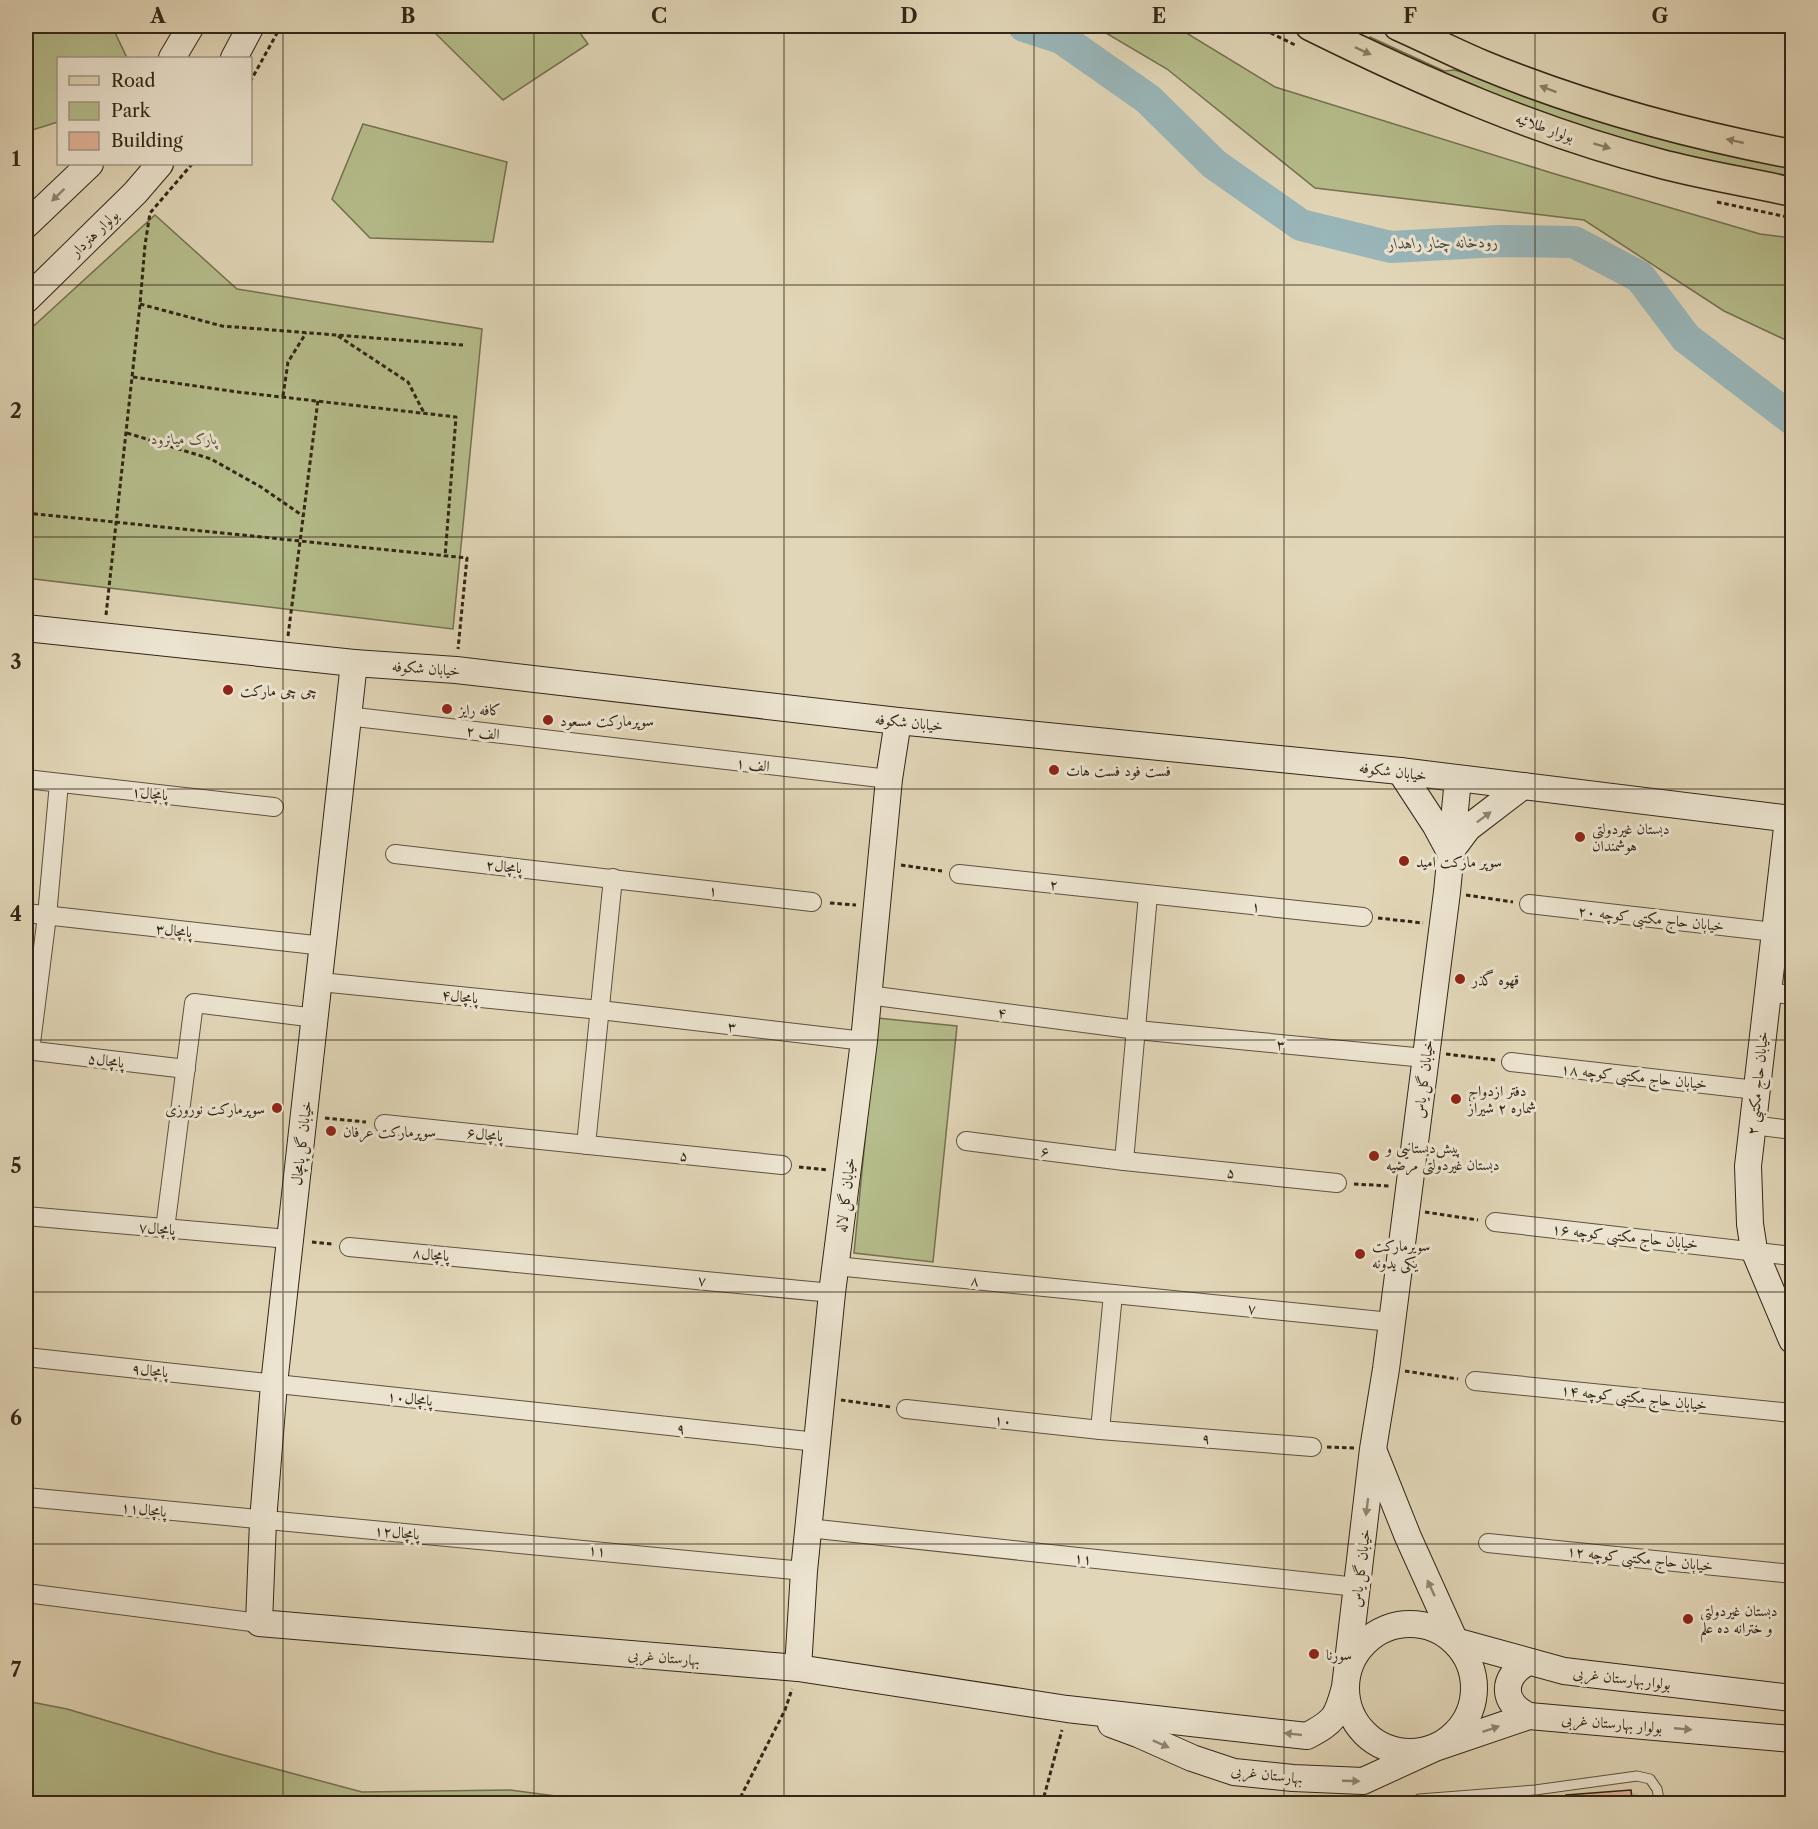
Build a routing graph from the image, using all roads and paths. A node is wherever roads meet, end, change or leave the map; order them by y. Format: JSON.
{"nodes":[{"id":1,"x":191,"y":26,"type":"edge"},
{"id":2,"x":251,"y":26,"type":"edge"},
{"id":3,"x":281,"y":26,"type":"edge"},
{"id":4,"x":1398,"y":26,"type":"edge"},
{"id":5,"x":1326,"y":29,"type":"edge"},
{"id":6,"x":173,"y":57,"type":"edge"},
{"id":7,"x":235,"y":57,"type":"edge"},
{"id":8,"x":252,"y":78,"type":"edge"},
{"id":9,"x":1792,"y":154,"type":"edge"},
{"id":10,"x":89,"y":165,"type":"edge"},
{"id":11,"x":159,"y":165,"type":"edge"},
{"id":12,"x":191,"y":165,"type":"edge"},
{"id":13,"x":1792,"y":192,"type":"edge"},
{"id":14,"x":26,"y":225,"type":"edge"},
{"id":15,"x":26,"y":300,"type":"edge"},
{"id":16,"x":141,"y":304,"type":"junction"},
{"id":17,"x":306,"y":333,"type":"junction"},
{"id":18,"x":336,"y":335,"type":"junction"},
{"id":19,"x":463,"y":345,"type":"dead end"},
{"id":20,"x":133,"y":377,"type":"junction"},
{"id":21,"x":283,"y":396,"type":"junction"},
{"id":22,"x":318,"y":400,"type":"junction"},
{"id":23,"x":424,"y":413,"type":"junction"},
{"id":24,"x":127,"y":433,"type":"junction"},
{"id":25,"x":26,"y":513,"type":"edge"},
{"id":26,"x":303,"y":516,"type":"junction"},
{"id":27,"x":117,"y":522,"type":"junction"},
{"id":28,"x":300,"y":541,"type":"junction"},
{"id":29,"x":445,"y":557,"type":"junction"},
{"id":30,"x":26,"y":628,"type":"edge"},
{"id":31,"x":103,"y":637,"type":"junction"},
{"id":32,"x":285,"y":656,"type":"junction"},
{"id":33,"x":354,"y":663,"type":"junction"},
{"id":34,"x":456,"y":670,"type":"junction"},
{"id":35,"x":347,"y":716,"type":"junction"},
{"id":36,"x":897,"y":721,"type":"junction"},
{"id":37,"x":618,"y":748,"type":"joint"},
{"id":38,"x":1400,"y":771,"type":"junction"},
{"id":39,"x":26,"y":779,"type":"edge"},
{"id":40,"x":889,"y":779,"type":"junction"},
{"id":41,"x":1458,"y":779,"type":"junction"},
{"id":42,"x":59,"y":783,"type":"junction"},
{"id":43,"x":1523,"y":786,"type":"junction"},
{"id":44,"x":274,"y":807,"type":"dead end"},
{"id":45,"x":1790,"y":819,"type":"edge"},
{"id":46,"x":1450,"y":852,"type":"junction"},
{"id":47,"x":394,"y":854,"type":"dead end"},
{"id":48,"x":881,"y":862,"type":"junction"},
{"id":49,"x":959,"y":874,"type":"joint"},
{"id":50,"x":613,"y":878,"type":"junction"},
{"id":51,"x":1446,"y":892,"type":"junction"},
{"id":52,"x":1148,"y":895,"type":"junction"},
{"id":53,"x":812,"y":902,"type":"joint"},
{"id":54,"x":1529,"y":904,"type":"joint"},
{"id":55,"x":876,"y":907,"type":"junction"},
{"id":56,"x":26,"y":913,"type":"edge"},
{"id":57,"x":47,"y":916,"type":"junction"},
{"id":58,"x":1363,"y":917,"type":"joint"},
{"id":59,"x":1781,"y":922,"type":"edge"},
{"id":60,"x":1442,"y":925,"type":"junction"},
{"id":61,"x":324,"y":946,"type":"junction"},
{"id":62,"x":320,"y":982,"type":"junction"},
{"id":63,"x":1767,"y":992,"type":"junction"},
{"id":64,"x":868,"y":994,"type":"junction"},
{"id":65,"x":1792,"y":995,"type":"edge"},
{"id":66,"x":600,"y":1010,"type":"junction"},
{"id":67,"x":316,"y":1018,"type":"junction"},
{"id":68,"x":1137,"y":1030,"type":"junction"},
{"id":69,"x":864,"y":1041,"type":"junction"},
{"id":70,"x":28,"y":1051,"type":"edge"},
{"id":71,"x":1426,"y":1055,"type":"junction"},
{"id":72,"x":1511,"y":1062,"type":"joint"},
{"id":73,"x":186,"y":1069,"type":"junction"},
{"id":74,"x":1756,"y":1090,"type":"junction"},
{"id":75,"x":305,"y":1116,"type":"junction"},
{"id":76,"x":384,"y":1124,"type":"joint"},
{"id":77,"x":1752,"y":1125,"type":"junction"},
{"id":78,"x":1792,"y":1130,"type":"edge"},
{"id":79,"x":966,"y":1141,"type":"dead end"},
{"id":80,"x":586,"y":1145,"type":"junction"},
{"id":81,"x":1124,"y":1161,"type":"junction"},
{"id":82,"x":782,"y":1165,"type":"joint"},
{"id":83,"x":848,"y":1172,"type":"junction"},
{"id":84,"x":1337,"y":1183,"type":"joint"},
{"id":85,"x":1407,"y":1198,"type":"junction"},
{"id":86,"x":26,"y":1216,"type":"edge"},
{"id":87,"x":1495,"y":1222,"type":"joint"},
{"id":88,"x":165,"y":1229,"type":"junction"},
{"id":89,"x":289,"y":1239,"type":"junction"},
{"id":90,"x":349,"y":1246,"type":"joint"},
{"id":91,"x":1754,"y":1250,"type":"junction"},
{"id":92,"x":1792,"y":1256,"type":"edge"},
{"id":93,"x":836,"y":1266,"type":"junction"},
{"id":94,"x":573,"y":1268,"type":"joint"},
{"id":95,"x":832,"y":1293,"type":"junction"},
{"id":96,"x":1113,"y":1293,"type":"junction"},
{"id":97,"x":1391,"y":1322,"type":"junction"},
{"id":98,"x":1792,"y":1340,"type":"edge"},
{"id":99,"x":26,"y":1357,"type":"edge"},
{"id":100,"x":1386,"y":1369,"type":"junction"},
{"id":101,"x":1475,"y":1381,"type":"joint"},
{"id":102,"x":274,"y":1384,"type":"junction"},
{"id":103,"x":821,"y":1397,"type":"junction"},
{"id":104,"x":906,"y":1409,"type":"joint"},
{"id":105,"x":546,"y":1413,"type":"joint"},
{"id":106,"x":1792,"y":1413,"type":"edge"},
{"id":107,"x":1100,"y":1430,"type":"junction"},
{"id":108,"x":817,"y":1442,"type":"junction"},
{"id":109,"x":1311,"y":1447,"type":"joint"},
{"id":110,"x":1373,"y":1449,"type":"junction"},
{"id":111,"x":26,"y":1497,"type":"edge"},
{"id":112,"x":262,"y":1521,"type":"junction"},
{"id":113,"x":808,"y":1528,"type":"junction"},
{"id":114,"x":1488,"y":1543,"type":"dead end"},
{"id":115,"x":532,"y":1544,"type":"joint"},
{"id":116,"x":804,"y":1571,"type":"junction"},
{"id":117,"x":1792,"y":1574,"type":"edge"},
{"id":118,"x":1358,"y":1587,"type":"junction"},
{"id":119,"x":26,"y":1593,"type":"edge"},
{"id":120,"x":259,"y":1623,"type":"junction"},
{"id":121,"x":1455,"y":1641,"type":"junction"},
{"id":122,"x":1528,"y":1662,"type":"junction"},
{"id":123,"x":798,"y":1668,"type":"junction"},
{"id":124,"x":1346,"y":1687,"type":"junction"},
{"id":125,"x":1792,"y":1698,"type":"edge"},
{"id":126,"x":1067,"y":1709,"type":"junction"},
{"id":127,"x":1529,"y":1716,"type":"junction"},
{"id":128,"x":1792,"y":1739,"type":"edge"},
{"id":129,"x":1435,"y":1748,"type":"junction"},
{"id":130,"x":1419,"y":1799,"type":"dead end"},
{"id":131,"x":737,"y":1803,"type":"edge"},
{"id":132,"x":1042,"y":1803,"type":"edge"},
{"id":133,"x":1660,"y":1803,"type":"edge"}],
"edges":[{"from":1,"to":6,"type":"street"},
{"from":2,"to":7,"type":"street"},
{"from":3,"to":8,"type":"path"},
{"from":9,"to":4,"type":"main road","one_way":true},
{"from":5,"to":13,"type":"main road","name":"بولوار طلائیه","one_way":true},
{"from":10,"to":14,"type":"street","one_way":true},
{"from":11,"to":15,"type":"street","name":"بولوار هنردار"},
{"from":12,"to":16,"type":"path"},
{"from":16,"to":17,"type":"path"},
{"from":16,"to":20,"type":"path"},
{"from":17,"to":18,"type":"path"},
{"from":17,"to":21,"type":"path"},
{"from":18,"to":19,"type":"path"},
{"from":18,"to":23,"type":"path"},
{"from":20,"to":21,"type":"path"},
{"from":20,"to":24,"type":"path"},
{"from":21,"to":22,"type":"path"},
{"from":22,"to":23,"type":"path"},
{"from":22,"to":26,"type":"path"},
{"from":23,"to":29,"type":"path"},
{"from":24,"to":26,"type":"path"},
{"from":24,"to":27,"type":"path"},
{"from":25,"to":27,"type":"path"},
{"from":26,"to":28,"type":"path"},
{"from":27,"to":28,"type":"path"},
{"from":27,"to":31,"type":"path"},
{"from":28,"to":29,"type":"path"},
{"from":28,"to":32,"type":"path"},
{"from":29,"to":34,"type":"path"},
{"from":30,"to":31,"type":"street","name":"خیابان شکوفه"},
{"from":31,"to":32,"type":"street","name":"خیابان شکوفه"},
{"from":32,"to":33,"type":"street","name":"خیابان شکوفه"},
{"from":33,"to":34,"type":"street","name":"خیابان شکوفه"},
{"from":33,"to":35,"type":"street","name":"خیابان گل پامچال"},
{"from":34,"to":36,"type":"street","name":"خیابان شکوفه"},
{"from":35,"to":37,"type":"street","name":"۲ الف"},
{"from":35,"to":61,"type":"street","name":"خیابان گل پامچال"},
{"from":36,"to":38,"type":"street","name":"خیابان شکوفه"},
{"from":36,"to":40,"type":"street","name":"خیابان گل لاله"},
{"from":37,"to":40,"type":"street","name":"۱ الف"},
{"from":38,"to":41,"type":"street","name":"خیابان شکوفه"},
{"from":38,"to":46,"type":"street"},
{"from":39,"to":42,"type":"street","name":"پامچال۱"},
{"from":40,"to":48,"type":"street","name":"خیابان گل لاله"},
{"from":41,"to":43,"type":"street","name":"خیابان شکوفه"},
{"from":41,"to":46,"type":"street","name":"خیابان گل یاس"},
{"from":42,"to":44,"type":"street","name":"پامچال۱"},
{"from":42,"to":57,"type":"street"},
{"from":43,"to":45,"type":"street","name":"خیابان شکوفه"},
{"from":46,"to":43,"type":"street","one_way":true},
{"from":45,"to":59,"type":"street","name":"خیابان حاج مکتبی ۲"},
{"from":46,"to":51,"type":"street","name":"خیابان گل یاس"},
{"from":47,"to":50,"type":"street","name":"پامچال۲"},
{"from":48,"to":49,"type":"path"},
{"from":48,"to":55,"type":"street","name":"خیابان گل لاله"},
{"from":49,"to":52,"type":"street","name":"۲"},
{"from":50,"to":53,"type":"street","name":"۱"},
{"from":50,"to":66,"type":"street"},
{"from":51,"to":54,"type":"path"},
{"from":51,"to":60,"type":"street","name":"خیابان گل یاس"},
{"from":52,"to":58,"type":"street","name":"۱"},
{"from":52,"to":68,"type":"street"},
{"from":53,"to":55,"type":"path"},
{"from":54,"to":59,"type":"street","name":"خیابان حاج مکتبی کوچه ۲۰"},
{"from":55,"to":64,"type":"street","name":"خیابان گل لاله"},
{"from":56,"to":57,"type":"street","name":"پامچال۳"},
{"from":57,"to":61,"type":"street","name":"پامچال۳"},
{"from":57,"to":70,"type":"street"},
{"from":58,"to":60,"type":"path"},
{"from":59,"to":63,"type":"street","name":"خیابان حاج مکتبی ۲"},
{"from":60,"to":71,"type":"street","name":"خیابان گل یاس"},
{"from":61,"to":62,"type":"street","name":"خیابان گل پامچال"},
{"from":62,"to":66,"type":"street","name":"پامچال۴"},
{"from":62,"to":67,"type":"street","name":"خیابان گل پامچال"},
{"from":63,"to":65,"type":"street"},
{"from":63,"to":74,"type":"street","name":"خیابان حاج مکتبی ۲"},
{"from":64,"to":68,"type":"street","name":"۴"},
{"from":64,"to":69,"type":"street","name":"خیابان گل لاله"},
{"from":66,"to":69,"type":"street","name":"۳"},
{"from":66,"to":80,"type":"street"},
{"from":67,"to":73,"type":"street"},
{"from":67,"to":75,"type":"street","name":"خیابان گل پامچال"},
{"from":68,"to":71,"type":"street","name":"۳"},
{"from":68,"to":81,"type":"street"},
{"from":69,"to":83,"type":"street","name":"خیابان گل لاله"},
{"from":70,"to":73,"type":"street","name":"پامچال۵"},
{"from":71,"to":72,"type":"path"},
{"from":71,"to":85,"type":"street","name":"خیابان گل یاس"},
{"from":72,"to":74,"type":"street","name":"خیابان حاج مکتبی کوچه ۱۸"},
{"from":73,"to":88,"type":"street"},
{"from":74,"to":77,"type":"street","name":"خیابان حاج مکتبی ۲"},
{"from":75,"to":76,"type":"path"},
{"from":75,"to":89,"type":"street","name":"خیابان گل پامچال"},
{"from":76,"to":80,"type":"street","name":"پامچال۶"},
{"from":77,"to":78,"type":"street"},
{"from":77,"to":91,"type":"street","name":"خیابان حاج مکتبی ۲"},
{"from":79,"to":81,"type":"street","name":"۶"},
{"from":80,"to":82,"type":"street","name":"۵"},
{"from":81,"to":84,"type":"street","name":"۵"},
{"from":82,"to":83,"type":"path"},
{"from":83,"to":93,"type":"street","name":"خیابان گل لاله"},
{"from":84,"to":85,"type":"path"},
{"from":85,"to":87,"type":"path"},
{"from":85,"to":97,"type":"street","name":"خیابان گل یاس"},
{"from":86,"to":88,"type":"street","name":"پامچال۷"},
{"from":87,"to":91,"type":"street","name":"خیابان حاج مکتبی کوچه ۱۶"},
{"from":88,"to":89,"type":"street","name":"پامچال۷"},
{"from":89,"to":90,"type":"path"},
{"from":89,"to":102,"type":"street","name":"خیابان گل پامچال"},
{"from":90,"to":94,"type":"street","name":"پامچال۸"},
{"from":91,"to":92,"type":"street","name":"خیابان حاج مکتبی کوچه ۱۶"},
{"from":91,"to":98,"type":"street","name":"خیابان حاج مکتبی ۲"},
{"from":93,"to":95,"type":"street","name":"خیابان گل لاله"},
{"from":93,"to":96,"type":"street","name":"۸"},
{"from":94,"to":95,"type":"street","name":"۷"},
{"from":95,"to":103,"type":"street","name":"خیابان گل لاله"},
{"from":96,"to":97,"type":"street","name":"۷"},
{"from":96,"to":107,"type":"street"},
{"from":97,"to":100,"type":"street","name":"خیابان گل یاس"},
{"from":99,"to":102,"type":"street","name":"پامچال۹"},
{"from":100,"to":101,"type":"path"},
{"from":100,"to":110,"type":"street","name":"خیابان گل یاس"},
{"from":101,"to":106,"type":"street","name":"خیابان حاج مکتبی کوچه ۱۴"},
{"from":102,"to":105,"type":"street","name":"پامچال۱۰"},
{"from":102,"to":112,"type":"street","name":"خیابان گل پامچال"},
{"from":103,"to":104,"type":"path"},
{"from":103,"to":108,"type":"street","name":"خیابان گل لاله"},
{"from":104,"to":107,"type":"street","name":"۱۰"},
{"from":105,"to":108,"type":"street","name":"۹"},
{"from":107,"to":109,"type":"street","name":"۹"},
{"from":108,"to":113,"type":"street","name":"خیابان گل لاله"},
{"from":109,"to":110,"type":"path"},
{"from":110,"to":118,"type":"street","name":"خیابان گل یاس","one_way":true},
{"from":121,"to":110,"type":"street","one_way":true},
{"from":111,"to":112,"type":"street","name":"پامچال۱۱"},
{"from":112,"to":115,"type":"street","name":"پامچال۱۲"},
{"from":112,"to":120,"type":"street","name":"خیابان گل پامچال"},
{"from":113,"to":116,"type":"street","name":"خیابان گل لاله"},
{"from":113,"to":118,"type":"street","name":"۱۱"},
{"from":114,"to":117,"type":"street","name":"خیابان حاج مکتبی کوچه ۱۲"},
{"from":115,"to":116,"type":"street","name":"۱۱"},
{"from":116,"to":123,"type":"street","name":"خیابان گل لاله"},
{"from":118,"to":124,"type":"street","name":"خیابان گل یاس"},
{"from":119,"to":120,"type":"street"},
{"from":120,"to":123,"type":"street","name":"بهارستان غربی"},
{"from":121,"to":122,"type":"street","name":"بولواربهارستان غربی"},
{"from":121,"to":124,"type":"street"},
{"from":121,"to":129,"type":"street"},
{"from":122,"to":125,"type":"street","name":"بولواربهارستان غربی"},
{"from":122,"to":127,"type":"street"},
{"from":123,"to":126,"type":"street","name":"بهارستان غربی"},
{"from":123,"to":131,"type":"path"},
{"from":124,"to":126,"type":"street","name":"بهارستان غربی","one_way":true},
{"from":124,"to":129,"type":"street"},
{"from":126,"to":129,"type":"street","name":"بهارستان غربی","one_way":true},
{"from":126,"to":132,"type":"path"},
{"from":127,"to":128,"type":"street","name":"بولوار بهارستان غربی","one_way":true},
{"from":129,"to":127,"type":"street","name":"بولوار بهارستان غربی","one_way":true},
{"from":130,"to":133,"type":"lane"}]}
